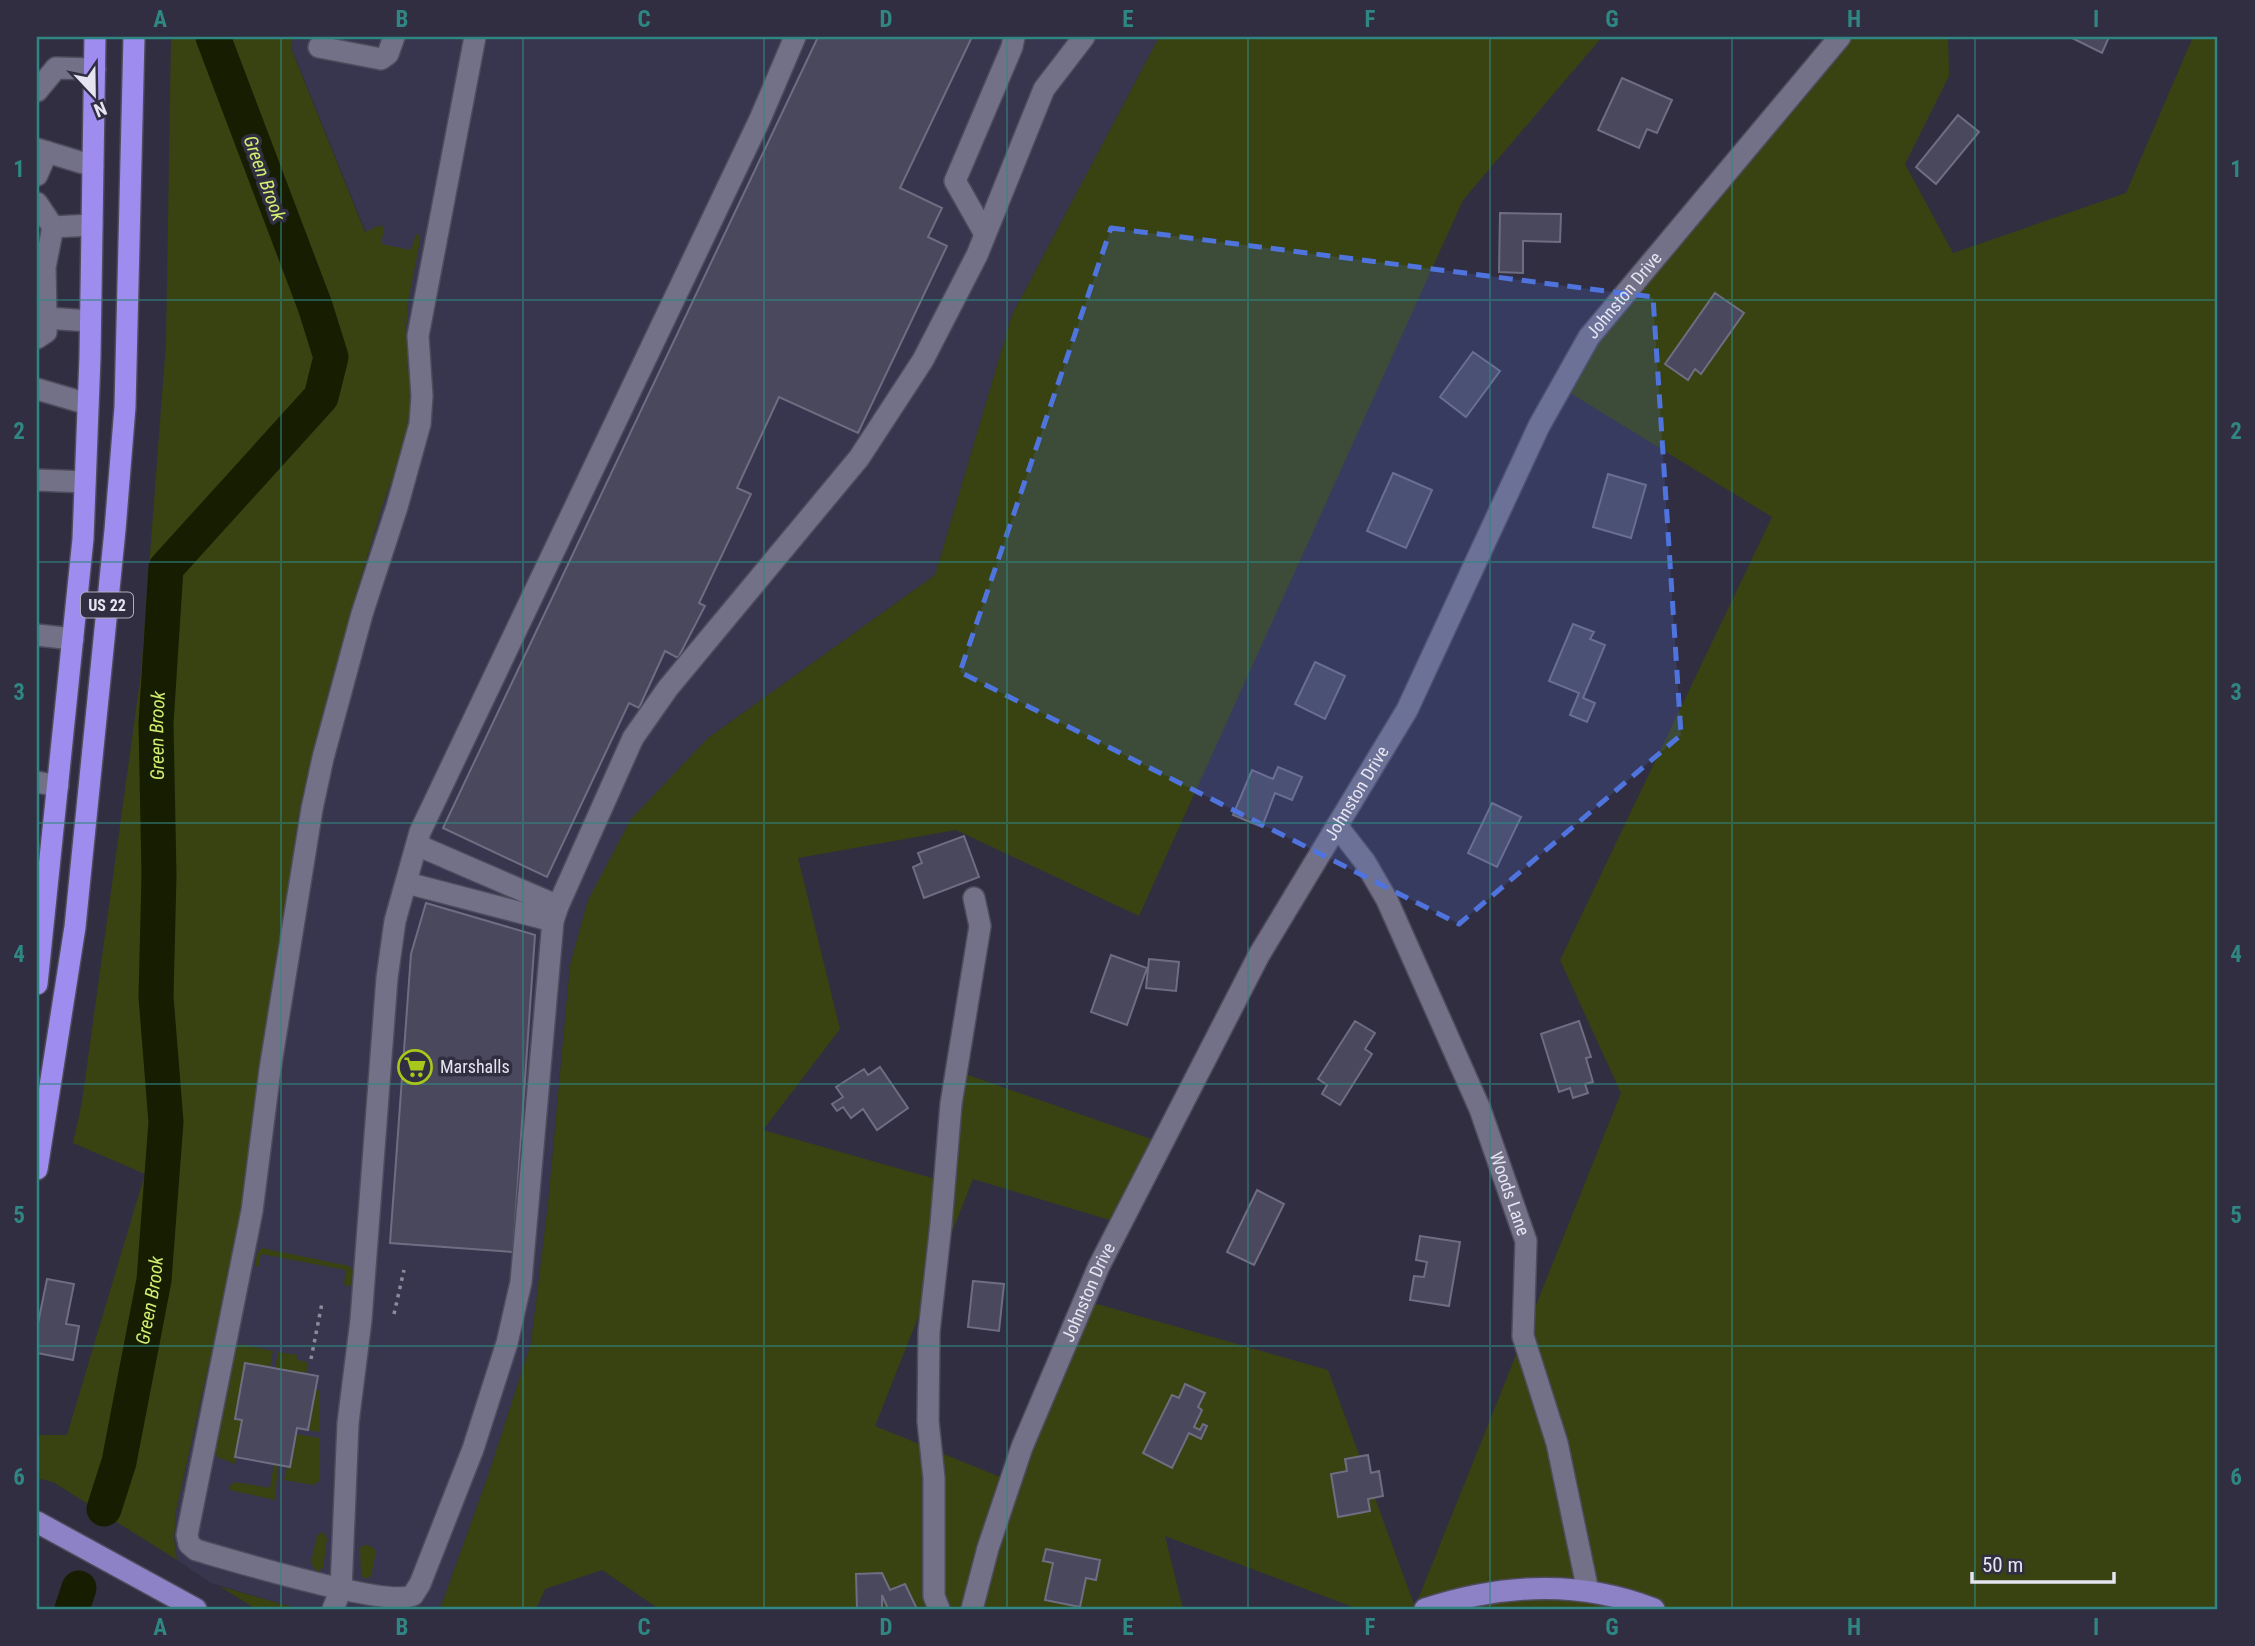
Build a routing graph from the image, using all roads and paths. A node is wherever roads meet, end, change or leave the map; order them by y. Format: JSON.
{"nodes":[{"id":1,"x":95,"y":37,"type":"edge"},
{"id":2,"x":134,"y":37,"type":"edge"},
{"id":3,"x":394,"y":37,"type":"edge"},
{"id":4,"x":475,"y":37,"type":"edge"},
{"id":5,"x":795,"y":37,"type":"edge"},
{"id":6,"x":1014,"y":37,"type":"edge"},
{"id":7,"x":1084,"y":37,"type":"edge"},
{"id":8,"x":1840,"y":37,"type":"edge"},
{"id":9,"x":318,"y":47,"type":"dead end"},
{"id":10,"x":95,"y":69,"type":"junction"},
{"id":11,"x":37,"y":91,"type":"edge"},
{"id":12,"x":42,"y":150,"type":"edge"},
{"id":13,"x":93,"y":166,"type":"junction"},
{"id":14,"x":37,"y":175,"type":"edge"},
{"id":15,"x":37,"y":202,"type":"edge"},
{"id":16,"x":92,"y":225,"type":"junction"},
{"id":17,"x":53,"y":227,"type":"junction"},
{"id":18,"x":985,"y":234,"type":"junction"},
{"id":19,"x":46,"y":318,"type":"junction"},
{"id":20,"x":90,"y":321,"type":"junction"},
{"id":21,"x":37,"y":338,"type":"edge"},
{"id":22,"x":37,"y":388,"type":"edge"},
{"id":23,"x":88,"y":404,"type":"junction"},
{"id":24,"x":37,"y":480,"type":"edge"},
{"id":25,"x":85,"y":482,"type":"junction"},
{"id":26,"x":37,"y":635,"type":"edge"},
{"id":27,"x":73,"y":639,"type":"junction"},
{"id":28,"x":37,"y":782,"type":"edge"},
{"id":29,"x":58,"y":786,"type":"junction"},
{"id":30,"x":1337,"y":826,"type":"junction"},
{"id":31,"x":417,"y":845,"type":"junction"},
{"id":32,"x":407,"y":883,"type":"junction"},
{"id":33,"x":974,"y":898,"type":"dead end"},
{"id":34,"x":556,"y":914,"type":"junction"},
{"id":35,"x":41,"y":916,"type":"edge"},
{"id":36,"x":37,"y":982,"type":"edge"},
{"id":37,"x":37,"y":1169,"type":"edge"},
{"id":38,"x":404,"y":1270,"type":"dead end"},
{"id":39,"x":322,"y":1303,"type":"dead end"},
{"id":40,"x":394,"y":1314,"type":"dead end"},
{"id":41,"x":312,"y":1359,"type":"dead end"},
{"id":42,"x":37,"y":1522,"type":"edge"},
{"id":43,"x":1588,"y":1591,"type":"junction"},
{"id":44,"x":344,"y":1599,"type":"edge"},
{"id":45,"x":196,"y":1609,"type":"edge"},
{"id":46,"x":333,"y":1609,"type":"edge"},
{"id":47,"x":939,"y":1609,"type":"edge"},
{"id":48,"x":972,"y":1609,"type":"edge"},
{"id":49,"x":1425,"y":1609,"type":"edge"},
{"id":50,"x":1654,"y":1609,"type":"edge"}],
"edges":[{"from":1,"to":10,"type":"highway","number":"US 22"},
{"from":2,"to":37,"type":"highway","number":"US 22"},
{"from":3,"to":9,"type":"street"},
{"from":4,"to":44,"type":"street"},
{"from":5,"to":31,"type":"street"},
{"from":6,"to":18,"type":"street"},
{"from":7,"to":18,"type":"street"},
{"from":8,"to":30,"type":"street","name":"Johnston Drive"},
{"from":10,"to":11,"type":"street"},
{"from":10,"to":13,"type":"highway","number":"US 22"},
{"from":12,"to":13,"type":"street"},
{"from":12,"to":14,"type":"street"},
{"from":13,"to":16,"type":"highway","number":"US 22"},
{"from":15,"to":17,"type":"street"},
{"from":16,"to":17,"type":"street"},
{"from":16,"to":20,"type":"highway","number":"US 22"},
{"from":17,"to":19,"type":"street"},
{"from":18,"to":34,"type":"street"},
{"from":19,"to":20,"type":"street"},
{"from":19,"to":21,"type":"street"},
{"from":20,"to":23,"type":"highway","number":"US 22"},
{"from":22,"to":23,"type":"street"},
{"from":23,"to":25,"type":"highway","number":"US 22"},
{"from":24,"to":25,"type":"street"},
{"from":25,"to":27,"type":"highway","number":"US 22"},
{"from":26,"to":27,"type":"street"},
{"from":27,"to":29,"type":"highway","number":"US 22"},
{"from":28,"to":29,"type":"street"},
{"from":29,"to":35,"type":"highway","number":"US 22"},
{"from":30,"to":43,"type":"street","name":"Woods Lane"},
{"from":30,"to":48,"type":"street","name":"Johnston Drive"},
{"from":31,"to":32,"type":"street"},
{"from":31,"to":34,"type":"street"},
{"from":32,"to":34,"type":"street"},
{"from":32,"to":44,"type":"street"},
{"from":33,"to":47,"type":"street"},
{"from":34,"to":44,"type":"street"},
{"from":35,"to":36,"type":"highway","number":"US 22"},
{"from":38,"to":40,"type":"path"},
{"from":39,"to":41,"type":"path"},
{"from":42,"to":45,"type":"main road"},
{"from":43,"to":49,"type":"main road"},
{"from":43,"to":50,"type":"main road"},
{"from":44,"to":46,"type":"street"}]}
